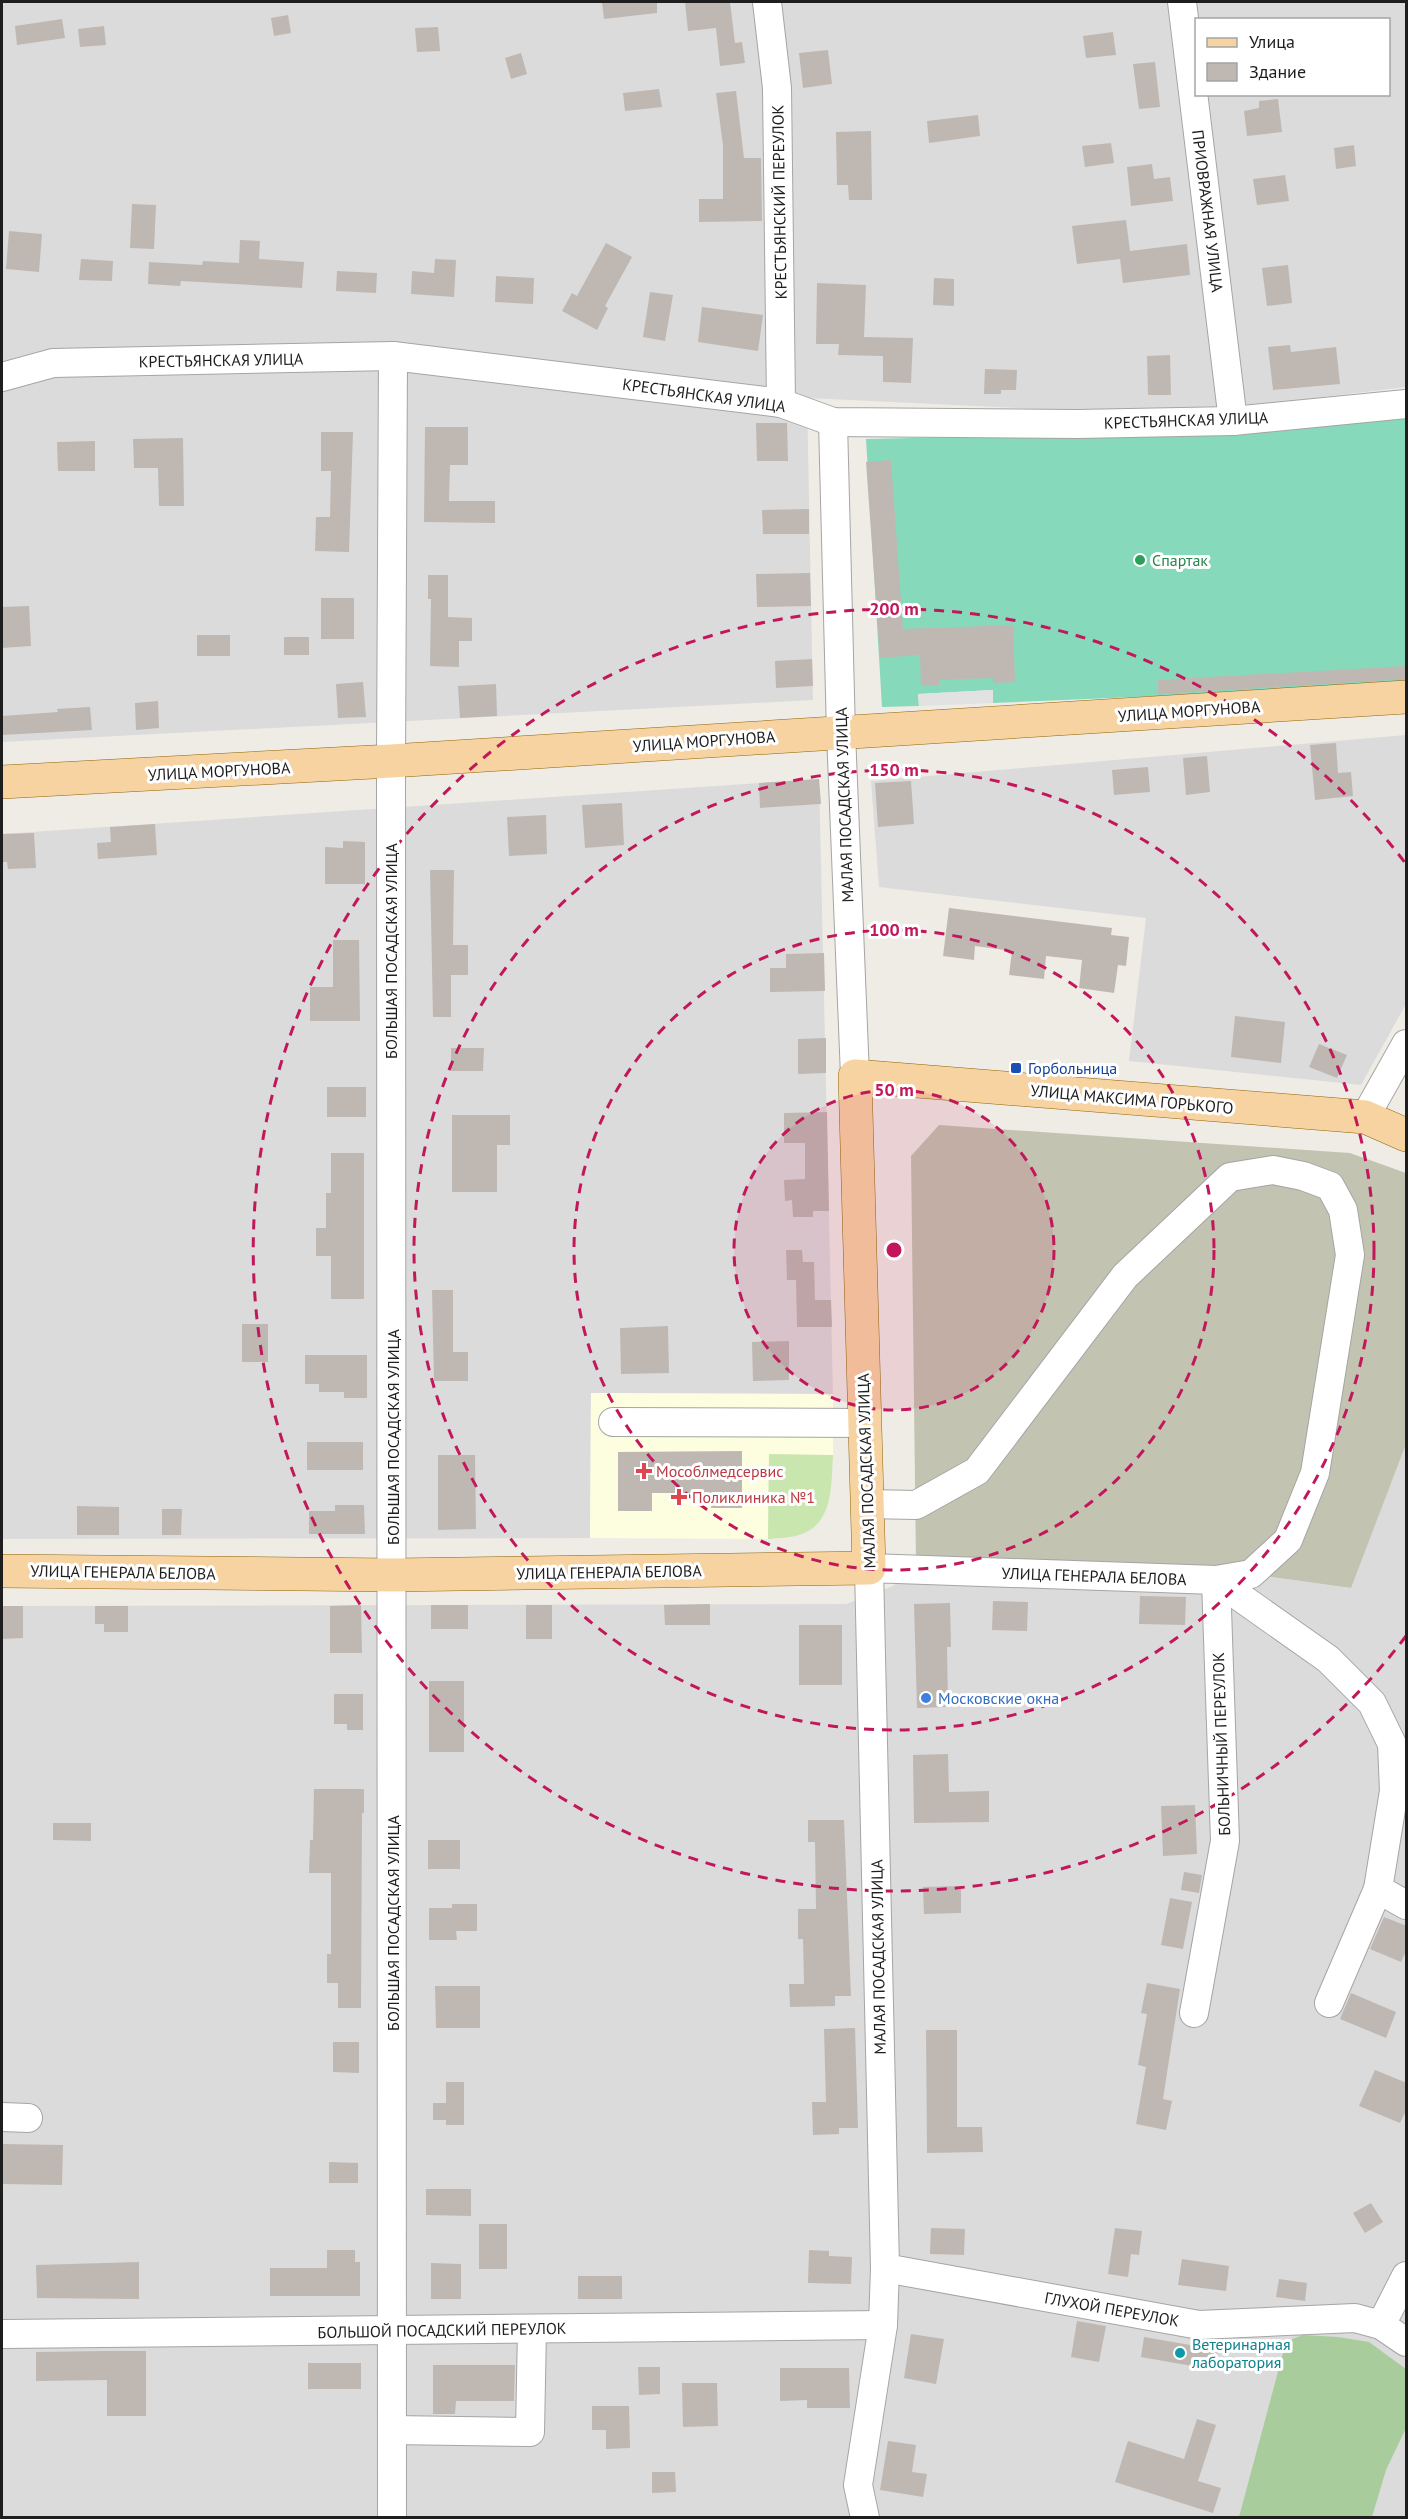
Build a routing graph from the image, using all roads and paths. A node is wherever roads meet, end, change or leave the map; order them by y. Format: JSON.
{"nodes":[{"id":1,"x":767,"y":2,"type":"edge"},
{"id":2,"x":1182,"y":2,"type":"edge"},
{"id":3,"x":393,"y":356,"type":"junction"},
{"id":4,"x":2,"y":377,"type":"edge"},
{"id":5,"x":781,"y":403,"type":"junction"},
{"id":6,"x":1407,"y":404,"type":"edge"},
{"id":7,"x":1233,"y":421,"type":"junction"},
{"id":8,"x":833,"y":422,"type":"junction"},
{"id":9,"x":1407,"y":698,"type":"edge"},
{"id":10,"x":841,"y":733,"type":"junction"},
{"id":11,"x":391,"y":761,"type":"junction"},
{"id":12,"x":2,"y":782,"type":"edge"},
{"id":13,"x":1407,"y":1044,"type":"edge"},
{"id":14,"x":855,"y":1076,"type":"junction"},
{"id":15,"x":1365,"y":1118,"type":"junction"},
{"id":16,"x":1407,"y":1135,"type":"edge"},
{"id":17,"x":613,"y":1422,"type":"dead end"},
{"id":18,"x":865,"y":1423,"type":"junction"},
{"id":19,"x":867,"y":1504,"type":"junction"},
{"id":20,"x":869,"y":1568,"type":"junction"},
{"id":21,"x":2,"y":1571,"type":"edge"},
{"id":22,"x":393,"y":1575,"type":"junction"},
{"id":23,"x":1215,"y":1580,"type":"junction"},
{"id":24,"x":1378,"y":1889,"type":"junction"},
{"id":25,"x":1407,"y":1905,"type":"edge"},
{"id":26,"x":1329,"y":2003,"type":"dead end"},
{"id":27,"x":1194,"y":2013,"type":"dead end"},
{"id":28,"x":885,"y":2268,"type":"junction"},
{"id":29,"x":1407,"y":2276,"type":"edge"},
{"id":30,"x":883,"y":2325,"type":"junction"},
{"id":31,"x":1381,"y":2325,"type":"junction"},
{"id":32,"x":532,"y":2329,"type":"junction"},
{"id":33,"x":393,"y":2330,"type":"junction"},
{"id":34,"x":2,"y":2334,"type":"edge"},
{"id":35,"x":1407,"y":2342,"type":"edge"},
{"id":36,"x":392,"y":2430,"type":"junction"},
{"id":37,"x":392,"y":2517,"type":"edge"},
{"id":38,"x":865,"y":2517,"type":"edge"}],
"edges":[{"from":1,"to":5,"type":"street","name":"КРЕСТЬЯНСКИЙ ПЕРЕУЛОК"},
{"from":2,"to":7,"type":"street","name":"ПРИОВРАЖНАЯ УЛИЦА"},
{"from":3,"to":4,"type":"street","name":"КРЕСТЬЯНСКАЯ УЛИЦА"},
{"from":3,"to":5,"type":"street","name":"КРЕСТЬЯНСКАЯ УЛИЦА"},
{"from":3,"to":11,"type":"street","name":"БОЛЬШАЯ ПОСАДСКАЯ УЛИЦА"},
{"from":5,"to":8,"type":"street","name":"КРЕСТЬЯНСКАЯ УЛИЦА"},
{"from":6,"to":7,"type":"street","name":"КРЕСТЬЯНСКАЯ УЛИЦА"},
{"from":7,"to":8,"type":"street","name":"КРЕСТЬЯНСКАЯ УЛИЦА"},
{"from":8,"to":10,"type":"street","name":"МАЛАЯ ПОСАДСКАЯ УЛИЦА"},
{"from":9,"to":10,"type":"main road","name":"УЛИЦА МОРГУНОВА"},
{"from":10,"to":11,"type":"main road","name":"УЛИЦА МОРГУНОВА"},
{"from":10,"to":14,"type":"street","name":"МАЛАЯ ПОСАДСКАЯ УЛИЦА"},
{"from":11,"to":12,"type":"main road","name":"УЛИЦА МОРГУНОВА"},
{"from":11,"to":22,"type":"street","name":"БОЛЬШАЯ ПОСАДСКАЯ УЛИЦА"},
{"from":13,"to":15,"type":"street"},
{"from":14,"to":15,"type":"main road","name":"УЛИЦА МАКСИМА ГОРЬКОГО"},
{"from":14,"to":18,"type":"main road","name":"МАЛАЯ ПОСАДСКАЯ УЛИЦА"},
{"from":15,"to":16,"type":"main road","name":"УЛИЦА МАКСИМА ГОРЬКОГО"},
{"from":17,"to":18,"type":"street"},
{"from":18,"to":19,"type":"main road","name":"МАЛАЯ ПОСАДСКАЯ УЛИЦА"},
{"from":19,"to":20,"type":"main road","name":"МАЛАЯ ПОСАДСКАЯ УЛИЦА"},
{"from":19,"to":23,"type":"street","name":"УЛИЦА ГЕНЕРАЛА БЕЛОВА"},
{"from":20,"to":22,"type":"main road","name":"УЛИЦА ГЕНЕРАЛА БЕЛОВА"},
{"from":20,"to":23,"type":"street","name":"УЛИЦА ГЕНЕРАЛА БЕЛОВА"},
{"from":20,"to":28,"type":"street","name":"МАЛАЯ ПОСАДСКАЯ УЛИЦА"},
{"from":21,"to":22,"type":"main road","name":"УЛИЦА ГЕНЕРАЛА БЕЛОВА"},
{"from":22,"to":33,"type":"street","name":"БОЛЬШАЯ ПОСАДСКАЯ УЛИЦА"},
{"from":23,"to":24,"type":"street"},
{"from":23,"to":27,"type":"street","name":"БОЛЬНИЧНЫЙ ПЕРЕУЛОК"},
{"from":24,"to":25,"type":"street"},
{"from":24,"to":26,"type":"street"},
{"from":28,"to":30,"type":"street","name":"МАЛАЯ ПОСАДСКАЯ УЛИЦА"},
{"from":28,"to":31,"type":"street","name":"ГЛУХОЙ ПЕРЕУЛОК"},
{"from":29,"to":31,"type":"street"},
{"from":30,"to":32,"type":"street","name":"БОЛЬШОЙ ПОСАДСКИЙ ПЕРЕУЛОК"},
{"from":30,"to":38,"type":"street","name":"МАЛАЯ ПОСАДСКАЯ УЛИЦА"},
{"from":31,"to":35,"type":"street","name":"ГЛУХОЙ ПЕРЕУЛОК"},
{"from":32,"to":33,"type":"street","name":"БОЛЬШОЙ ПОСАДСКИЙ ПЕРЕУЛОК"},
{"from":32,"to":36,"type":"street"},
{"from":33,"to":34,"type":"street","name":"БОЛЬШОЙ ПОСАДСКИЙ ПЕРЕУЛОК"},
{"from":33,"to":36,"type":"street","name":"БОЛЬШАЯ ПОСАДСКАЯ УЛИЦА"},
{"from":36,"to":37,"type":"street","name":"БОЛЬШАЯ ПОСАДСКАЯ УЛИЦА"}]}
